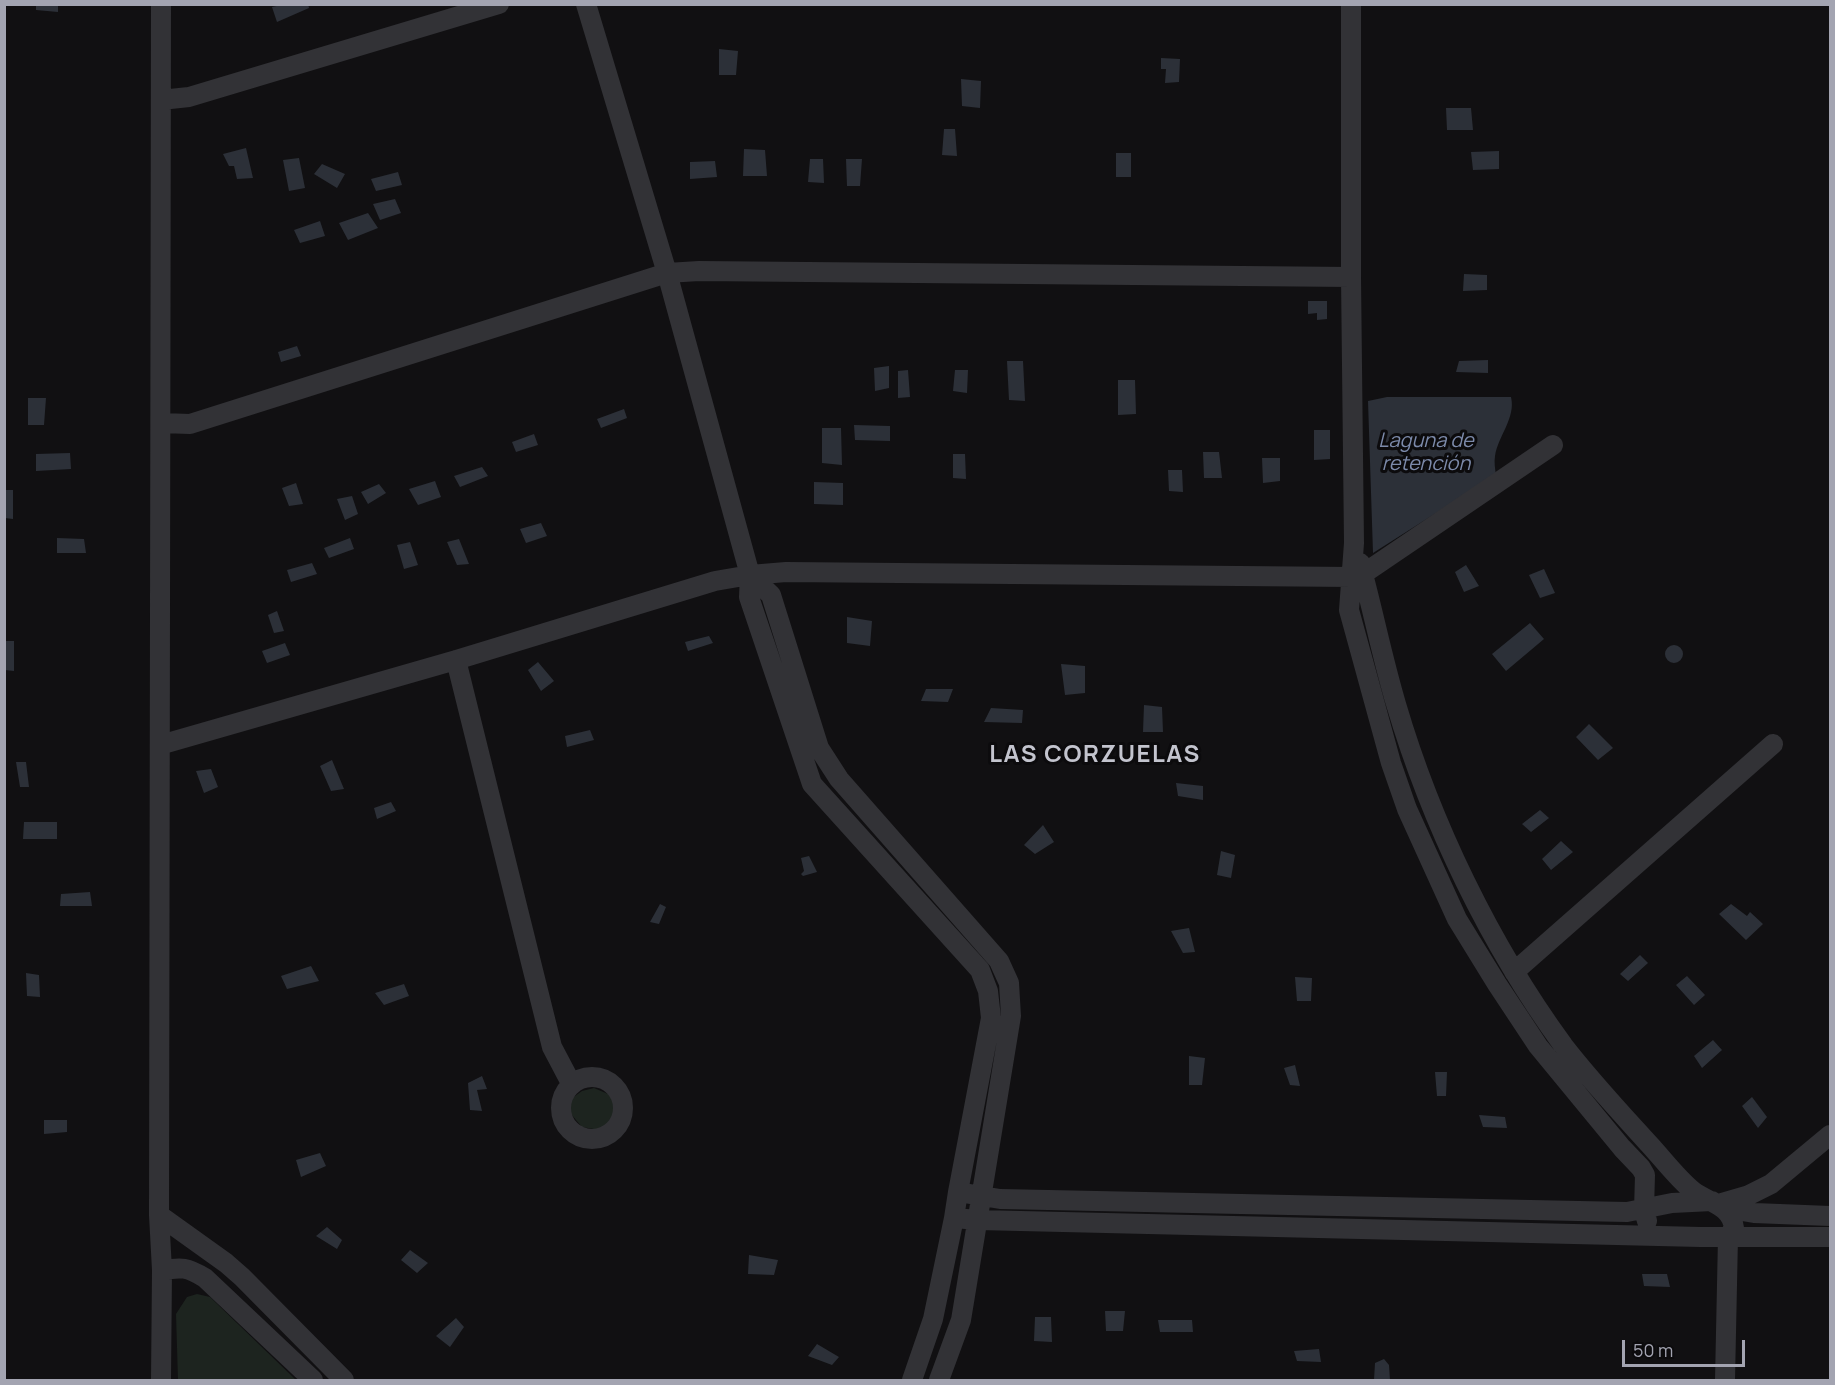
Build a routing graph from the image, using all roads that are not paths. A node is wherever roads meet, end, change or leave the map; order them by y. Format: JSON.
{"nodes":[{"id":1,"x":161,"y":4,"type":"edge"},
{"id":2,"x":499,"y":4,"type":"edge"},
{"id":3,"x":586,"y":4,"type":"edge"},
{"id":4,"x":1351,"y":4,"type":"edge"},
{"id":5,"x":161,"y":100,"type":"junction"},
{"id":6,"x":667,"y":273,"type":"junction"},
{"id":7,"x":1351,"y":277,"type":"junction"},
{"id":8,"x":161,"y":423,"type":"junction"},
{"id":9,"x":1553,"y":445,"type":"dead end"},
{"id":10,"x":750,"y":575,"type":"junction"},
{"id":11,"x":1358,"y":576,"type":"junction"},
{"id":12,"x":456,"y":660,"type":"junction"},
{"id":13,"x":1773,"y":744,"type":"dead end"},
{"id":14,"x":160,"y":745,"type":"junction"},
{"id":15,"x":1514,"y":972,"type":"junction"},
{"id":16,"x":572,"y":1084,"type":"dead end"},
{"id":17,"x":1830,"y":1135,"type":"edge"},
{"id":18,"x":1771,"y":1184,"type":"junction"},
{"id":19,"x":958,"y":1192,"type":"junction"},
{"id":20,"x":982,"y":1196,"type":"junction"},
{"id":21,"x":1718,"y":1205,"type":"junction"},
{"id":22,"x":1644,"y":1210,"type":"junction"},
{"id":23,"x":159,"y":1215,"type":"junction"},
{"id":24,"x":1789,"y":1215,"type":"junction"},
{"id":25,"x":1830,"y":1216,"type":"edge"},
{"id":26,"x":954,"y":1218,"type":"junction"},
{"id":27,"x":978,"y":1220,"type":"junction"},
{"id":28,"x":1656,"y":1235,"type":"junction"},
{"id":29,"x":1728,"y":1237,"type":"junction"},
{"id":30,"x":1830,"y":1238,"type":"edge"},
{"id":31,"x":162,"y":1270,"type":"junction"},
{"id":32,"x":161,"y":1380,"type":"edge"},
{"id":33,"x":313,"y":1380,"type":"edge"},
{"id":34,"x":344,"y":1380,"type":"edge"},
{"id":35,"x":912,"y":1380,"type":"edge"},
{"id":36,"x":939,"y":1380,"type":"edge"},
{"id":37,"x":1725,"y":1380,"type":"edge"}],
"edges":[{"from":1,"to":5,"type":"street"},
{"from":2,"to":5,"type":"street"},
{"from":3,"to":6,"type":"street"},
{"from":4,"to":7,"type":"street"},
{"from":5,"to":8,"type":"street"},
{"from":6,"to":7,"type":"street"},
{"from":6,"to":8,"type":"street"},
{"from":6,"to":10,"type":"street"},
{"from":7,"to":11,"type":"street"},
{"from":8,"to":14,"type":"street"},
{"from":9,"to":11,"type":"street"},
{"from":10,"to":11,"type":"street"},
{"from":10,"to":12,"type":"street"},
{"from":10,"to":19,"type":"street"},
{"from":10,"to":20,"type":"street"},
{"from":11,"to":15,"type":"street"},
{"from":11,"to":22,"type":"street"},
{"from":12,"to":14,"type":"street"},
{"from":12,"to":16,"type":"street"},
{"from":13,"to":15,"type":"street"},
{"from":14,"to":23,"type":"street"},
{"from":15,"to":21,"type":"street"},
{"from":17,"to":18,"type":"street"},
{"from":18,"to":21,"type":"street"},
{"from":18,"to":24,"type":"street"},
{"from":19,"to":20,"type":"street"},
{"from":19,"to":26,"type":"street"},
{"from":20,"to":22,"type":"street"},
{"from":20,"to":27,"type":"street"},
{"from":21,"to":22,"type":"street"},
{"from":21,"to":24,"type":"street"},
{"from":21,"to":29,"type":"street"},
{"from":22,"to":28,"type":"street"},
{"from":23,"to":31,"type":"street"},
{"from":23,"to":34,"type":"street"},
{"from":24,"to":25,"type":"street"},
{"from":26,"to":27,"type":"street"},
{"from":26,"to":35,"type":"street"},
{"from":27,"to":28,"type":"street"},
{"from":27,"to":36,"type":"street"},
{"from":28,"to":29,"type":"street"},
{"from":29,"to":30,"type":"street"},
{"from":29,"to":37,"type":"street"},
{"from":31,"to":32,"type":"street"},
{"from":31,"to":33,"type":"street"}]}
